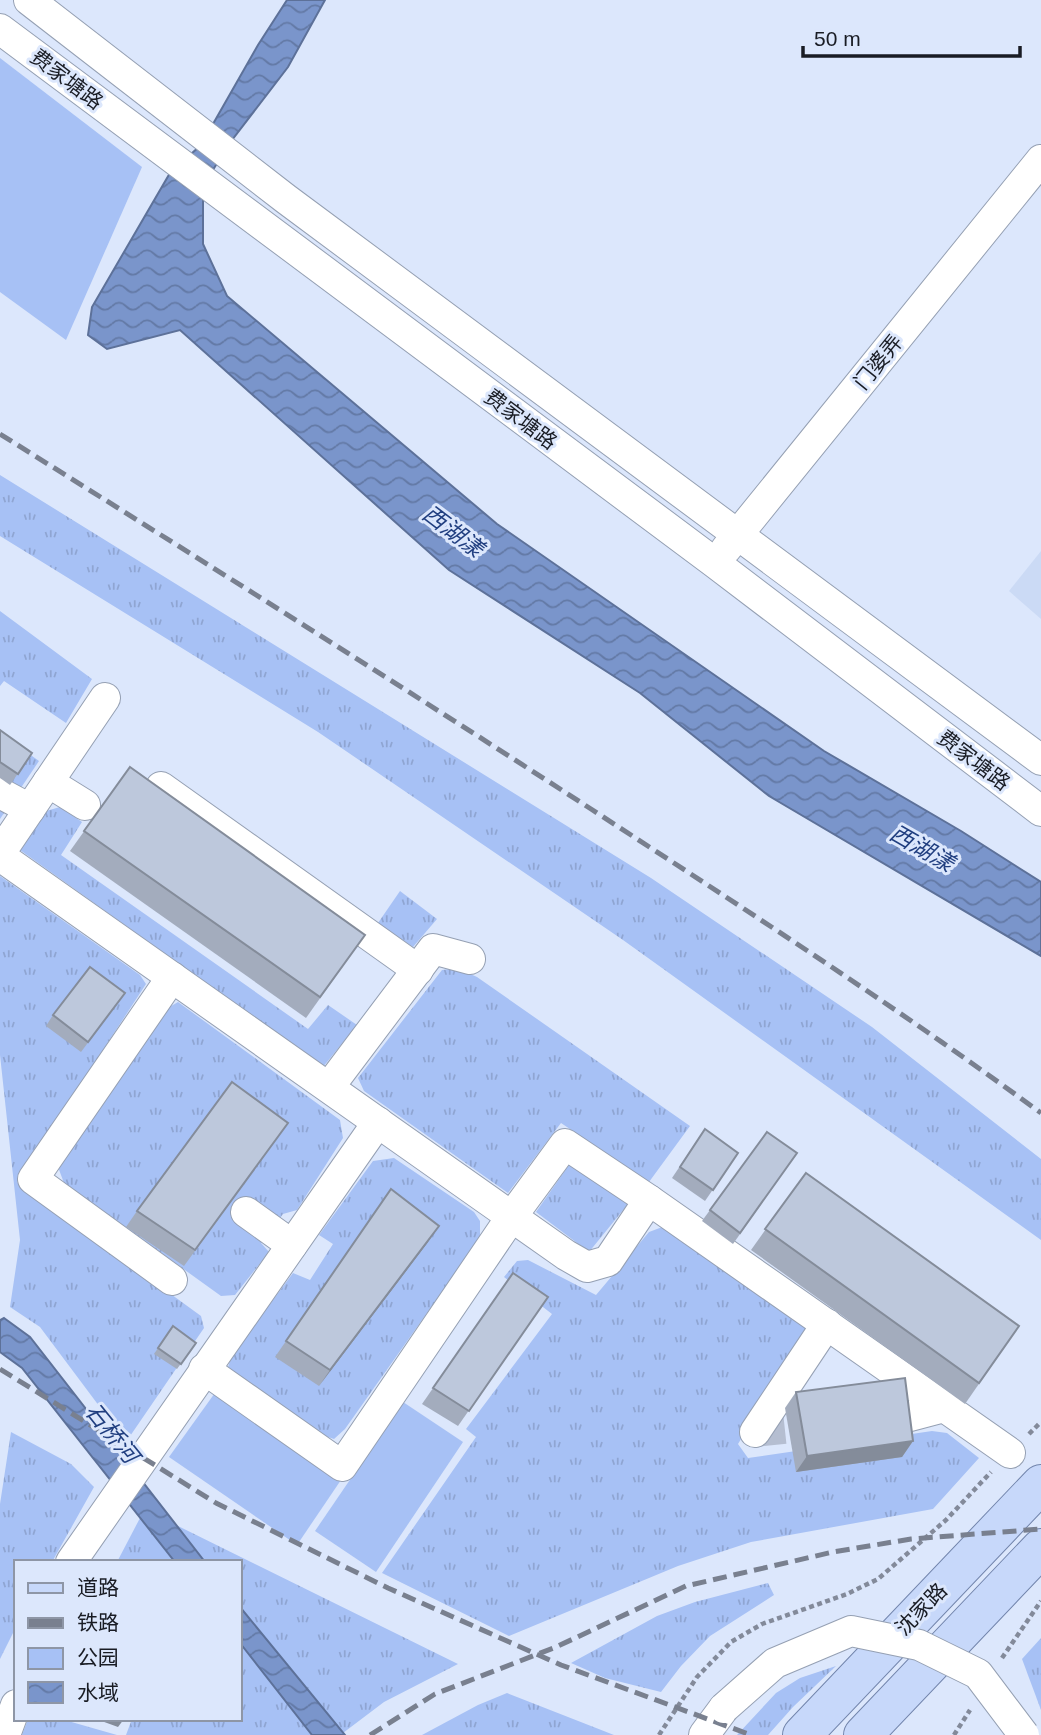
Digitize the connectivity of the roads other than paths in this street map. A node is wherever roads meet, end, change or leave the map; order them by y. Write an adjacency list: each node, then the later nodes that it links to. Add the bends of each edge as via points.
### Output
1 (29, 0): 4 (street, 费家塘路, via 286,199)
2 (0, 29): 5 (street, 费家塘路)
3 (1041, 160): 4 (street, 门婆弄)
4 (737, 535): 5 (street, 门婆弄); 7 (street, 费家塘路)
5 (715, 563): 13 (street, 费家塘路)
6 (105, 698): 8 (street)
7 (1041, 761)
8 (48, 782): 11 (street); 12 (street)
9 (161, 787): 16 (street)
10 (0, 793): 12 (street)
11 (85, 805)
12 (30, 809): 14 (street)
13 (1041, 811)
14 (0, 854): 17 (street)
15 (470, 959): 16 (street, via 433,948)
16 (418, 970): 18 (street)
17 (172, 977): 18 (street); 24 (street, via 33,1179)
18 (329, 1087): 19 (street)
19 (378, 1122): 22 (street); 23 (street)
20 (649, 1200): 22 (street, via 608,1261 587,1266); 22 (street, via 565,1144); 25 (street)
21 (246, 1212): 23 (street)
22 (512, 1216): 26 (street, via 342,1466)
23 (292, 1245): 26 (street)
24 (172, 1280)
25 (827, 1324): 27 (street); 29 (street)
26 (204, 1369): 33 (street)
27 (944, 1407): 28 (street); 30 (street)
28 (910, 1416)
29 (755, 1432)
30 (1010, 1453)
31 (1041, 1484): 37 (main road, 沈家路)
32 (1041, 1548): 38 (main road)
33 (74, 1559)
34 (14, 1711): 35 (street)
35 (5, 1735)
36 (704, 1735): 39 (street, bridge, via 724,1708 775,1663 851,1631 919,1644 978,1674)
37 (802, 1735)
38 (863, 1735)
39 (1024, 1735)

